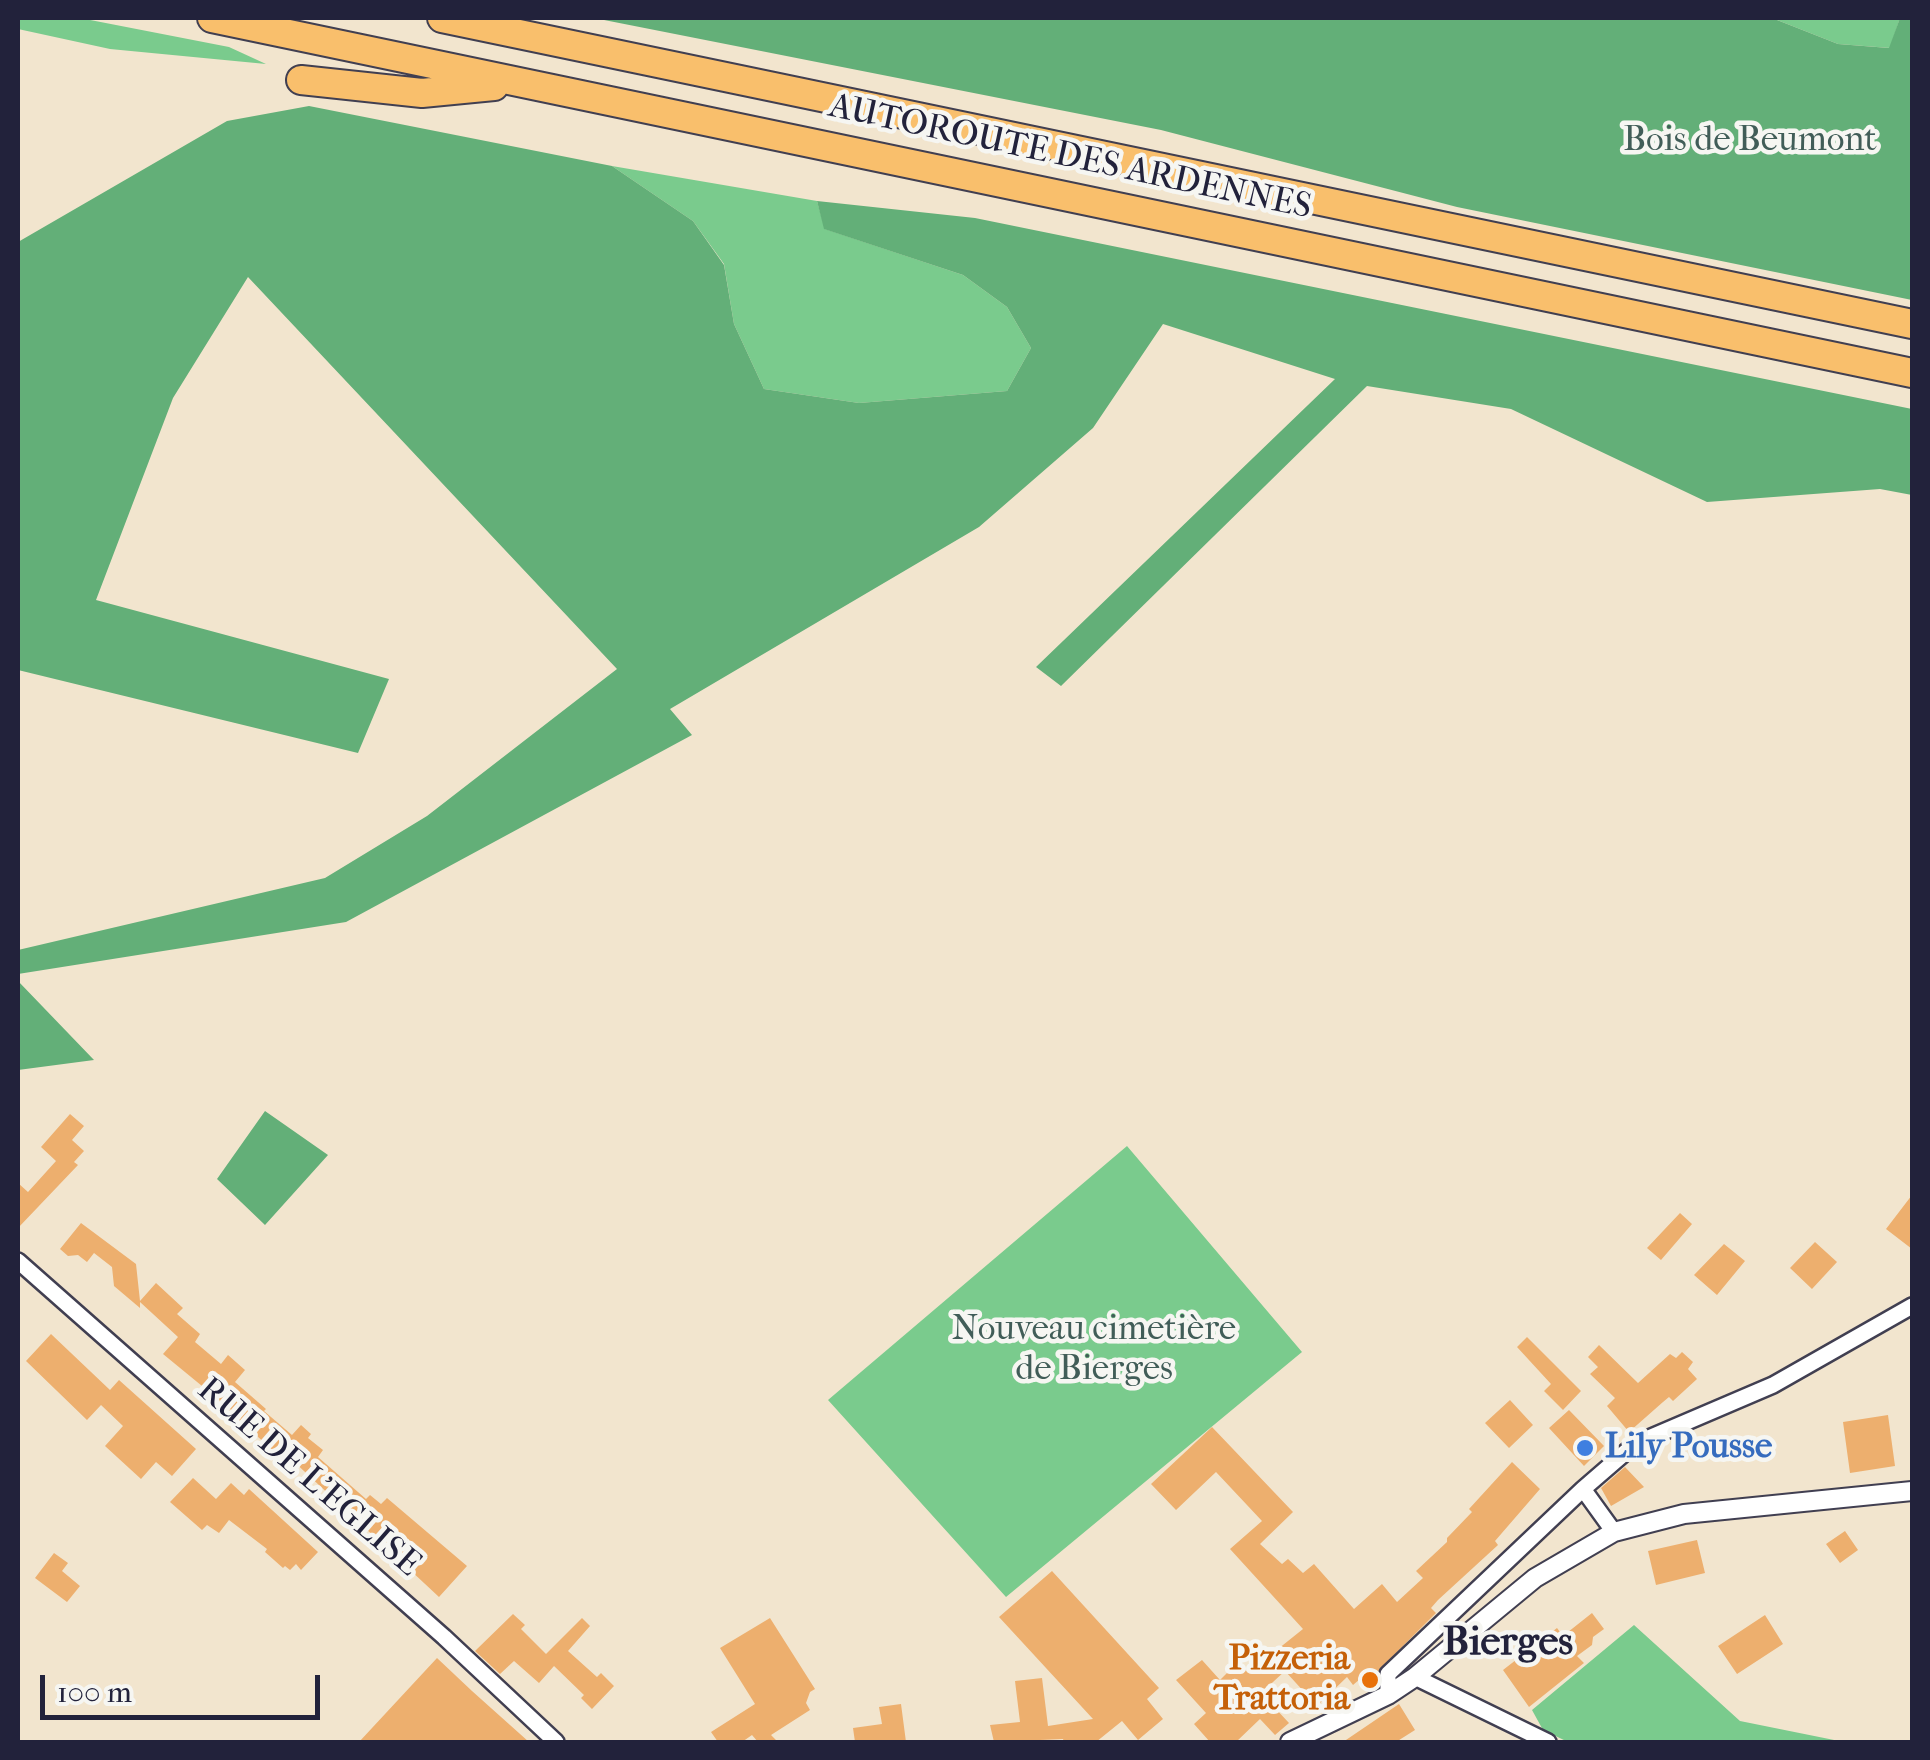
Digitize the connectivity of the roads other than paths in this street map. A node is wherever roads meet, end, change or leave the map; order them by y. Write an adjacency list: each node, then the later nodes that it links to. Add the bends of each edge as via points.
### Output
1 (212, 18): 6 (highway, AUTOROUTE DES ARDENNES)
2 (442, 18): 4 (highway, AUTOROUTE DES ARDENNES)
3 (520, 18): 4 (highway)
4 (544, 39): 7 (highway, AUTOROUTE DES ARDENNES)
5 (301, 80): 6 (highway, via 422,92)
6 (525, 84): 8 (highway, AUTOROUTE DES ARDENNES)
7 (1912, 324)
8 (1912, 373)
9 (18, 1261): 16 (street, RUE DE L'EGLISE)
10 (1912, 1306): 11 (street, via 1773,1385 1635,1444)
11 (1583, 1488): 13 (street); 15 (street, via 1388,1674)
12 (1912, 1490): 13 (street, via 1684,1514)
13 (1614, 1532): 14 (street, via 1535,1578)
14 (1415, 1677): 15 (street); 18 (street)
15 (1388, 1696): 17 (street)
16 (556, 1742)
17 (1290, 1742)
18 (1548, 1742)

